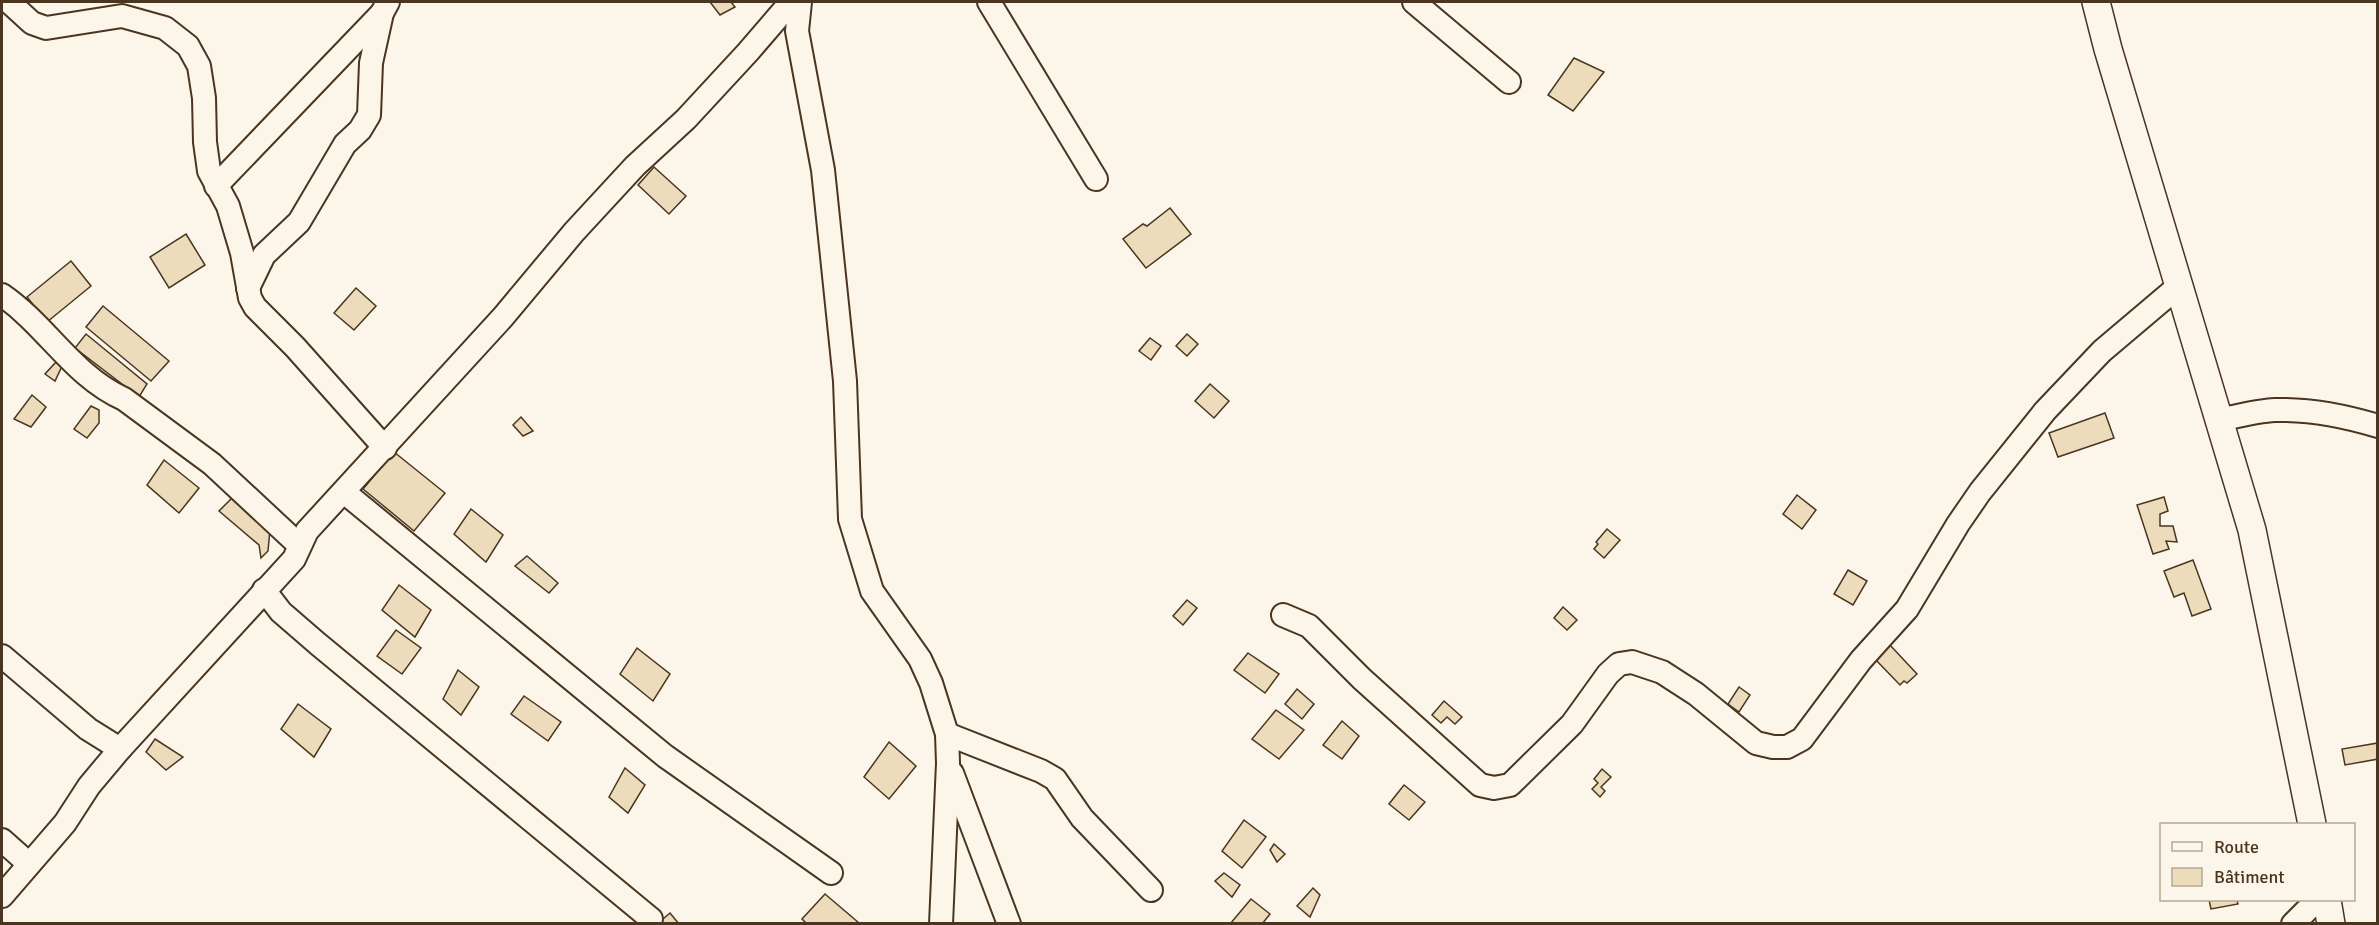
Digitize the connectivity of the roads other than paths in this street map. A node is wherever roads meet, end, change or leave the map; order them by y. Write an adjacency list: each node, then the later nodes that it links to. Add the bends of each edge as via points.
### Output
1 (9, 2): 10 (street, via 32,23 46,28 122,16 165,28 188,46 199,66 209,171)
2 (790, 2): 16 (street, via 686,119 635,166 582,224)
3 (800, 2): 22 (street, via 800,54 823,170 845,381 850,519 872,591 920,660)
4 (989, 2): 9 (street)
5 (1414, 2): 8 (street)
6 (2096, 2): 11 (main road)
7 (385, 7): 10 (street); 12 (street, via 372,63 369,115 345,144 299,222 264,255)
8 (1509, 82)
9 (1096, 179)
10 (216, 186): 12 (street, via 228,206)
11 (2180, 285): 14 (main road); 20 (street, via 2102,351 2045,411 1980,492 1907,609 1861,660 1802,739 1787,747 1755,743 1696,694 1662,672 1632,662 1619,664 1608,674 1572,724 1510,785 1480,785 1309,626)
12 (248, 288): 16 (street, via 255,307)
13 (2, 295): 18 (street, via 24,310 88,376 212,464)
14 (2219, 420): 15 (street, via 2274,410 2304,411); 25 (main road, via 2252,530)
15 (2378, 426)
16 (385, 448): 17 (street)
17 (344, 492): 18 (street); 28 (street, via 664,756)
18 (299, 545): 19 (street, via 294,559)
19 (264, 590): 23 (street); 33 (street, via 281,612 318,644)
20 (1283, 615)
21 (2, 657): 23 (street, via 88,729)
22 (947, 734): 24 (street); 29 (street, via 1055,779 1082,818)
23 (120, 749): 27 (street)
24 (948, 763): 34 (street); 35 (street)
25 (2313, 823)
26 (2, 840): 27 (street)
27 (29, 864): 30 (street)
28 (831, 873)
29 (1151, 890)
30 (2, 896)
31 (2316, 901): 36 (street)
32 (2327, 901): 37 (main road)
33 (651, 919)
34 (941, 924)
35 (1009, 924)
36 (2293, 924)
37 (2331, 924)

